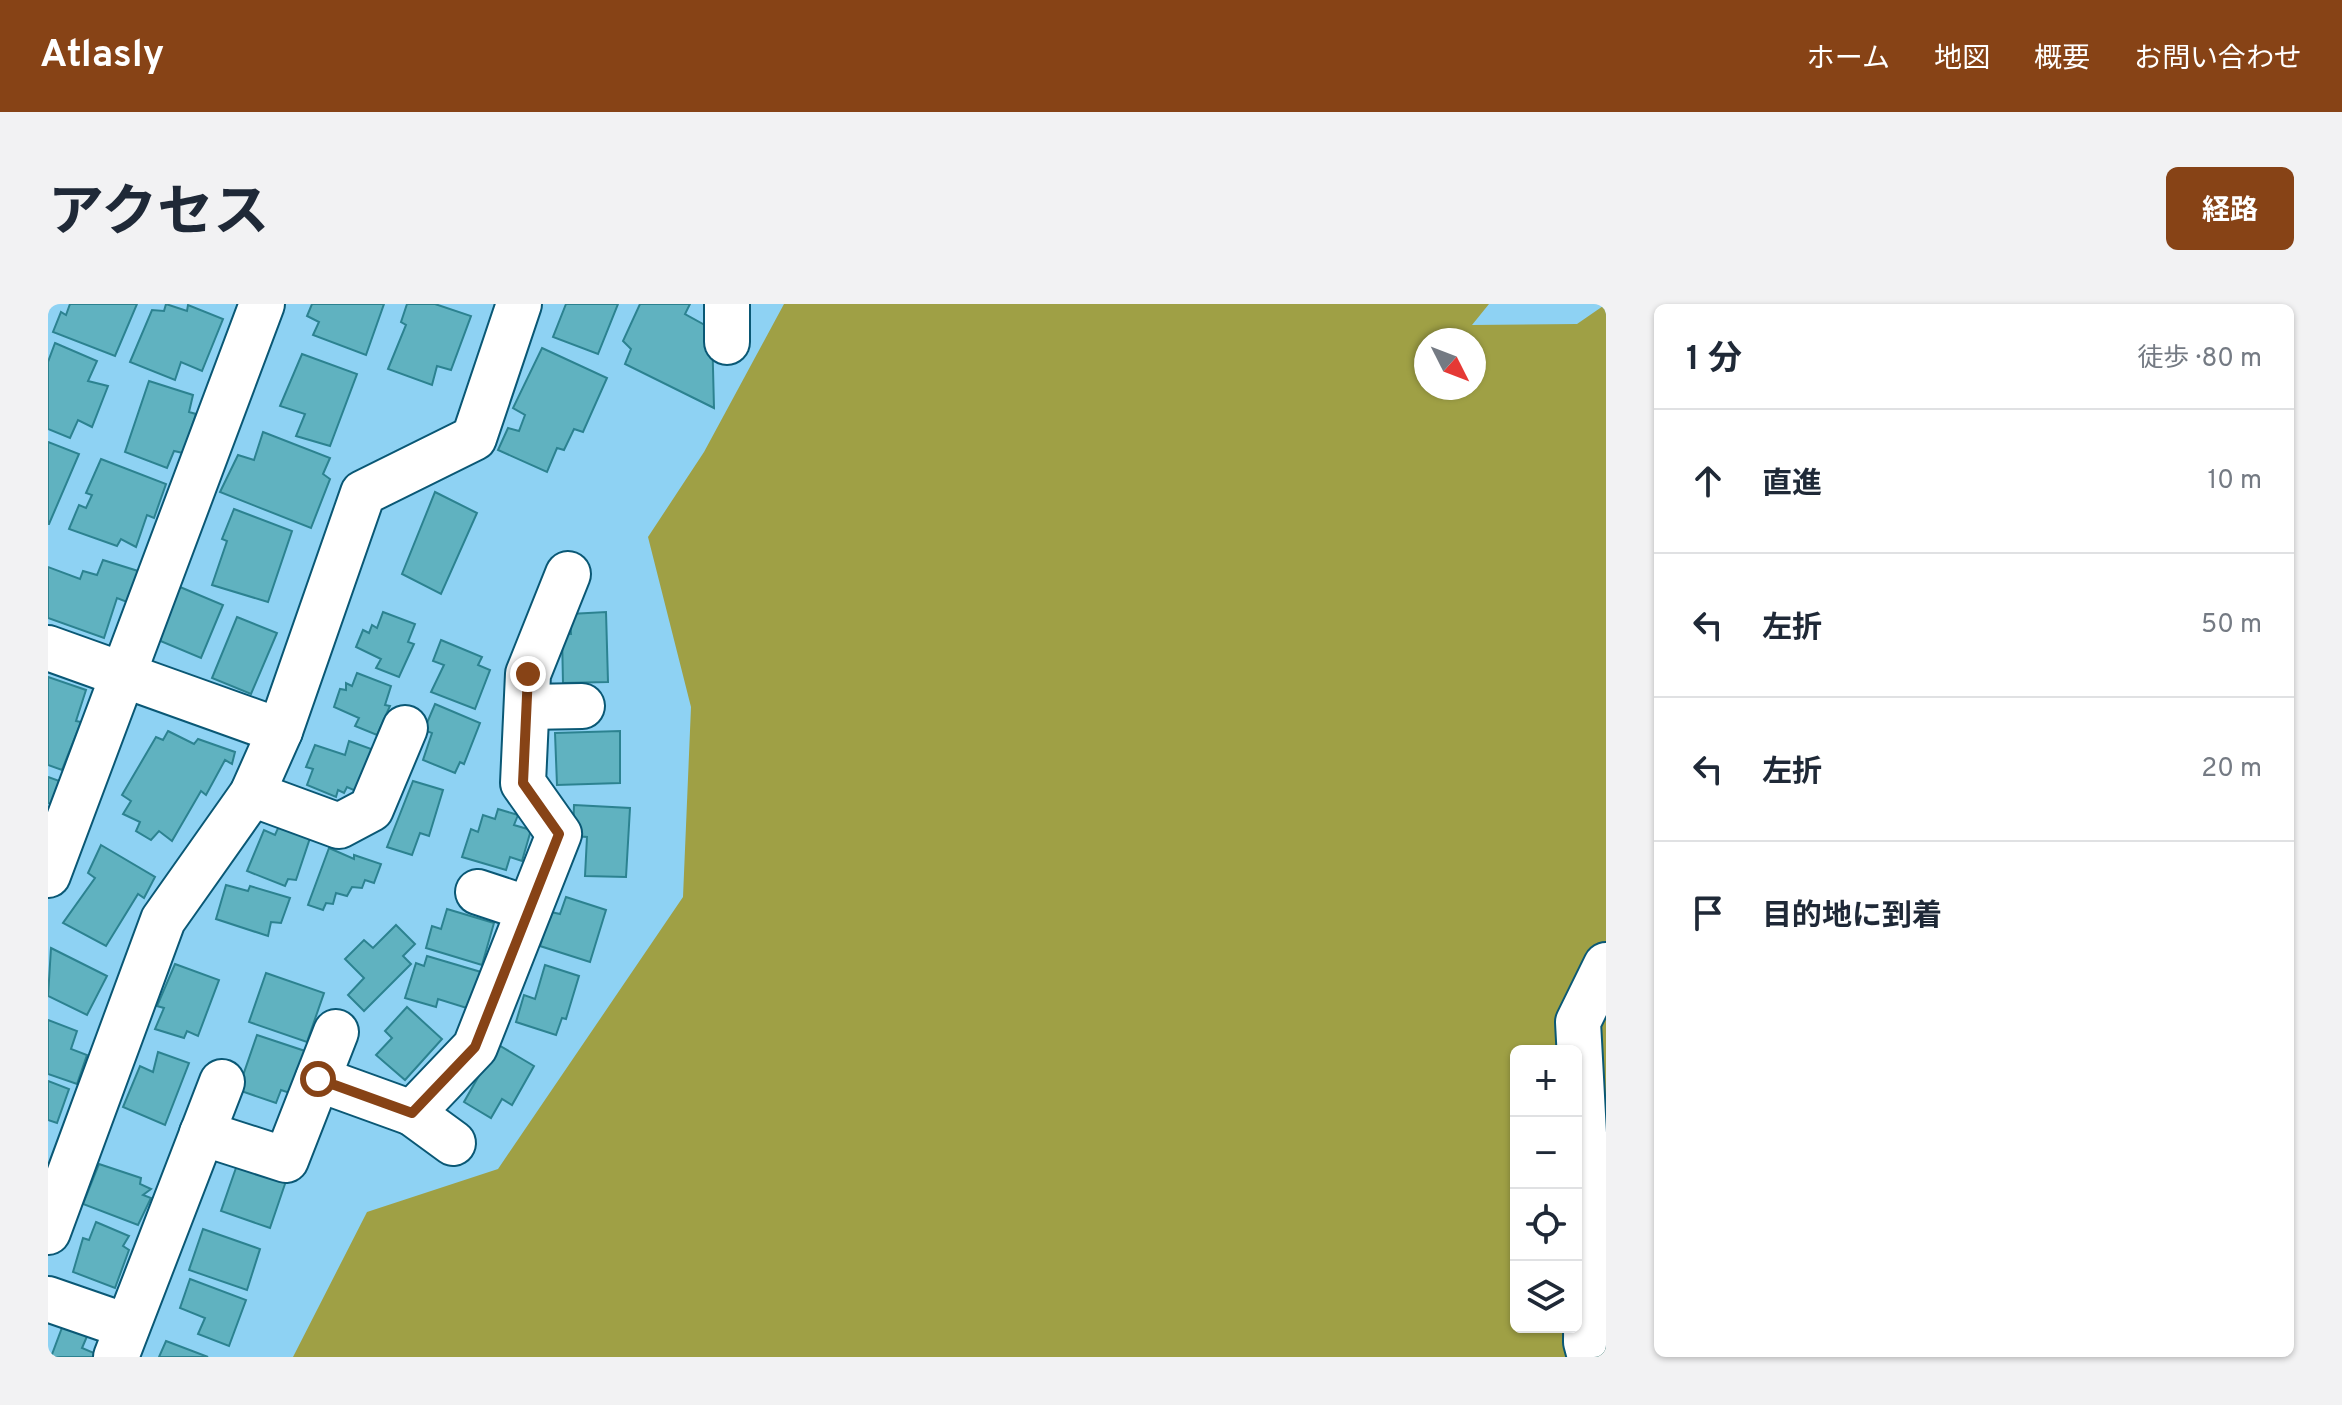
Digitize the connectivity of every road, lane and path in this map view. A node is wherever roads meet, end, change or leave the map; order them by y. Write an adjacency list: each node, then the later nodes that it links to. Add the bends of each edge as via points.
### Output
1 (262, 304): 5 (street)
2 (519, 304): 9 (street, via 474,438 363,493)
3 (568, 574): 7 (street, via 528,674)
4 (48, 648): 5 (street)
5 (122, 675): 9 (street); 11 (street)
6 (582, 706): 7 (street)
7 (527, 707): 13 (street, via 523,783 559,834)
8 (405, 728): 10 (street, via 371,809 339,826)
9 (280, 731): 10 (street)
10 (252, 794): 21 (street, via 163,920)
11 (48, 875)
12 (478, 892): 13 (street)
13 (529, 909): 18 (street, via 475,1047)
14 (1606, 965): 24 (street, via 1578,1022)
15 (336, 1032): 16 (street)
16 (318, 1079): 18 (street); 19 (street, via 286,1160)
17 (222, 1082): 19 (street)
18 (412, 1113): 20 (street)
19 (202, 1133): 23 (street)
20 (453, 1143)
21 (48, 1232)
22 (48, 1299): 23 (street)
23 (121, 1342)
24 (1590, 1357)

